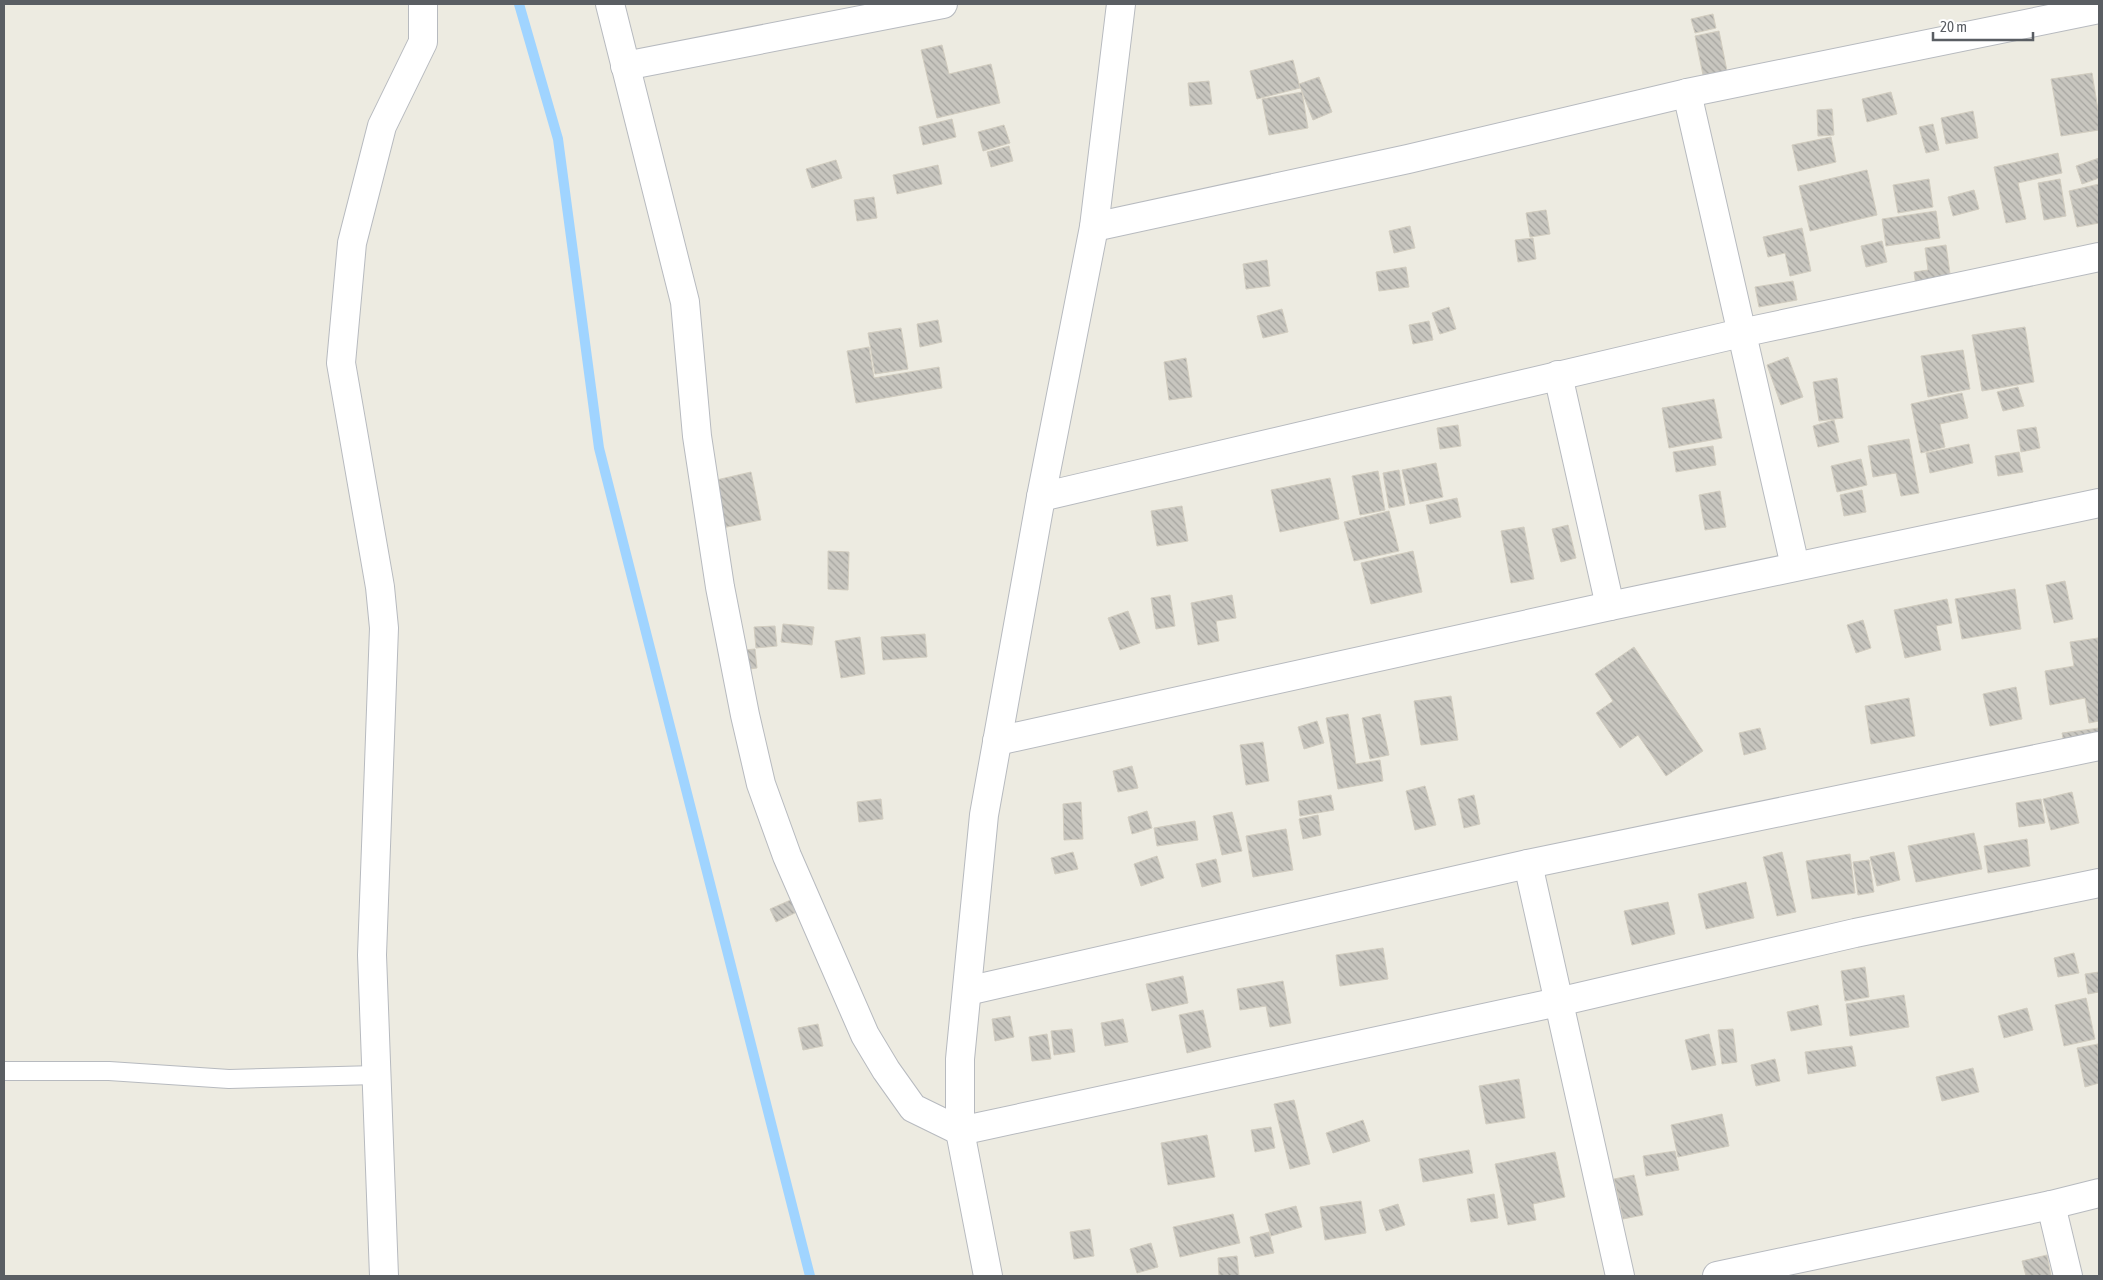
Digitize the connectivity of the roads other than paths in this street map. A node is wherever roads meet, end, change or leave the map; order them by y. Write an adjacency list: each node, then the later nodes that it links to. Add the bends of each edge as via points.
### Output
1 (423, 4): 24 (street, via 423,42 382,126 352,243 341,364 380,587 384,628 372,956)
2 (610, 4): 7 (street)
3 (943, 4): 7 (street)
4 (1121, 4): 9 (street)
5 (2099, 9): 6 (street)
6 (2064, 10): 8 (street)
7 (625, 66): 25 (street, via 684,302 697,436 720,587 761,784 787,856 865,1035 913,1108)
8 (1687, 93): 9 (street, via 1408,159); 11 (street)
9 (1094, 227): 13 (street)
10 (2099, 257): 11 (street)
11 (1741, 333): 12 (street); 15 (street)
12 (1558, 375): 13 (street); 16 (street)
13 (1040, 496): 17 (street)
14 (2099, 503): 15 (street)
15 (1795, 566): 16 (street)
16 (1610, 606): 17 (street)
17 (998, 740): 21 (street, via 984,814)
18 (2098, 750): 19 (street)
19 (1528, 864): 21 (street); 22 (street)
20 (2099, 883): 22 (street, via 1855,934)
21 (967, 991): 25 (street, via 960,1059)
22 (1558, 1002): 25 (street); 30 (street)
23 (4, 1071): 24 (lane, via 109,1071 229,1078)
24 (376, 1075): 28 (street)
25 (960, 1131): 29 (street)
26 (2099, 1193): 27 (street)
27 (2051, 1205): 31 (street); 32 (street)
28 (384, 1276)
29 (988, 1276)
30 (1620, 1276)
31 (1717, 1276)
32 (2068, 1276)

